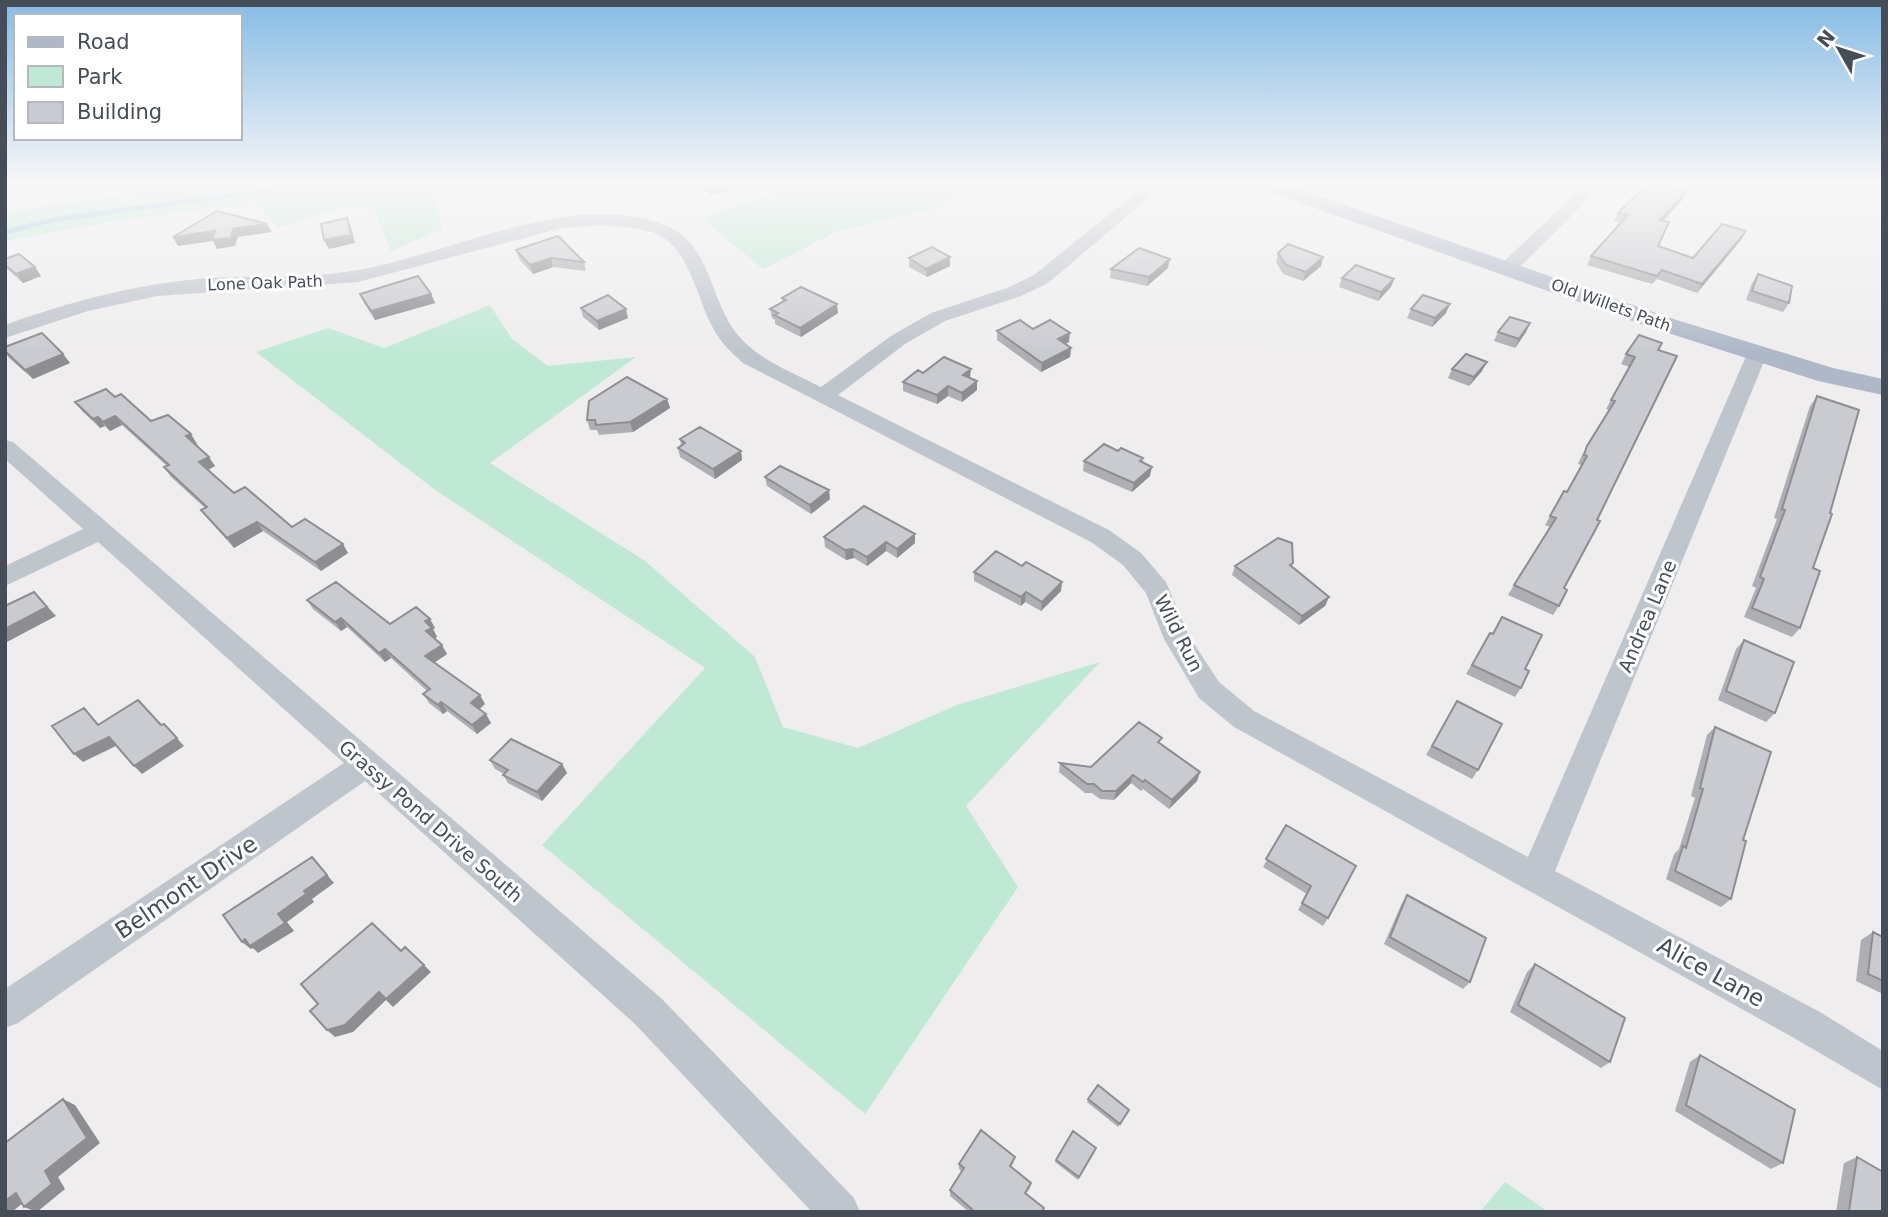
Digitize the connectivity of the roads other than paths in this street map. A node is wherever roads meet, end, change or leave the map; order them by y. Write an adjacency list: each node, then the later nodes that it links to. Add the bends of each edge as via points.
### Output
1 (494, 240): 8 (street, Lone Oak Path, via 373,274 330,281 213,284 136,292)
2 (675, 240): 7 (street, Lone Oak Path, via 687,249)
3 (1088, 240): 11 (street, via 1041,279 938,317 898,340)
4 (1427, 240): 6 (main road, Old Willets Path)
5 (1537, 240): 6 (street)
6 (1508, 268): 9 (main road, Old Willets Path)
7 (720, 323): 11 (street, Wild Run, via 750,359)
8 (5, 332)
9 (1757, 354): 10 (main road, Old Willets Path); 16 (street, Andrea Lane)
10 (1883, 387)
11 (822, 396): 16 (street, Wild Run, via 1100,536 1132,559 1157,589 1177,639 1209,690 1244,719)
12 (5, 447): 13 (street, Grassy Pond Drive South)
13 (102, 530): 14 (street); 15 (street, Grassy Pond Drive South)
14 (5, 577)
15 (366, 764): 17 (street, Belmont Drive); 19 (street, Grassy Pond Drive South, via 648,1011)
16 (1536, 877): 18 (street, Alice Lane, via 1807,1025)
17 (5, 1010)
18 (1883, 1072)
19 (840, 1212)

